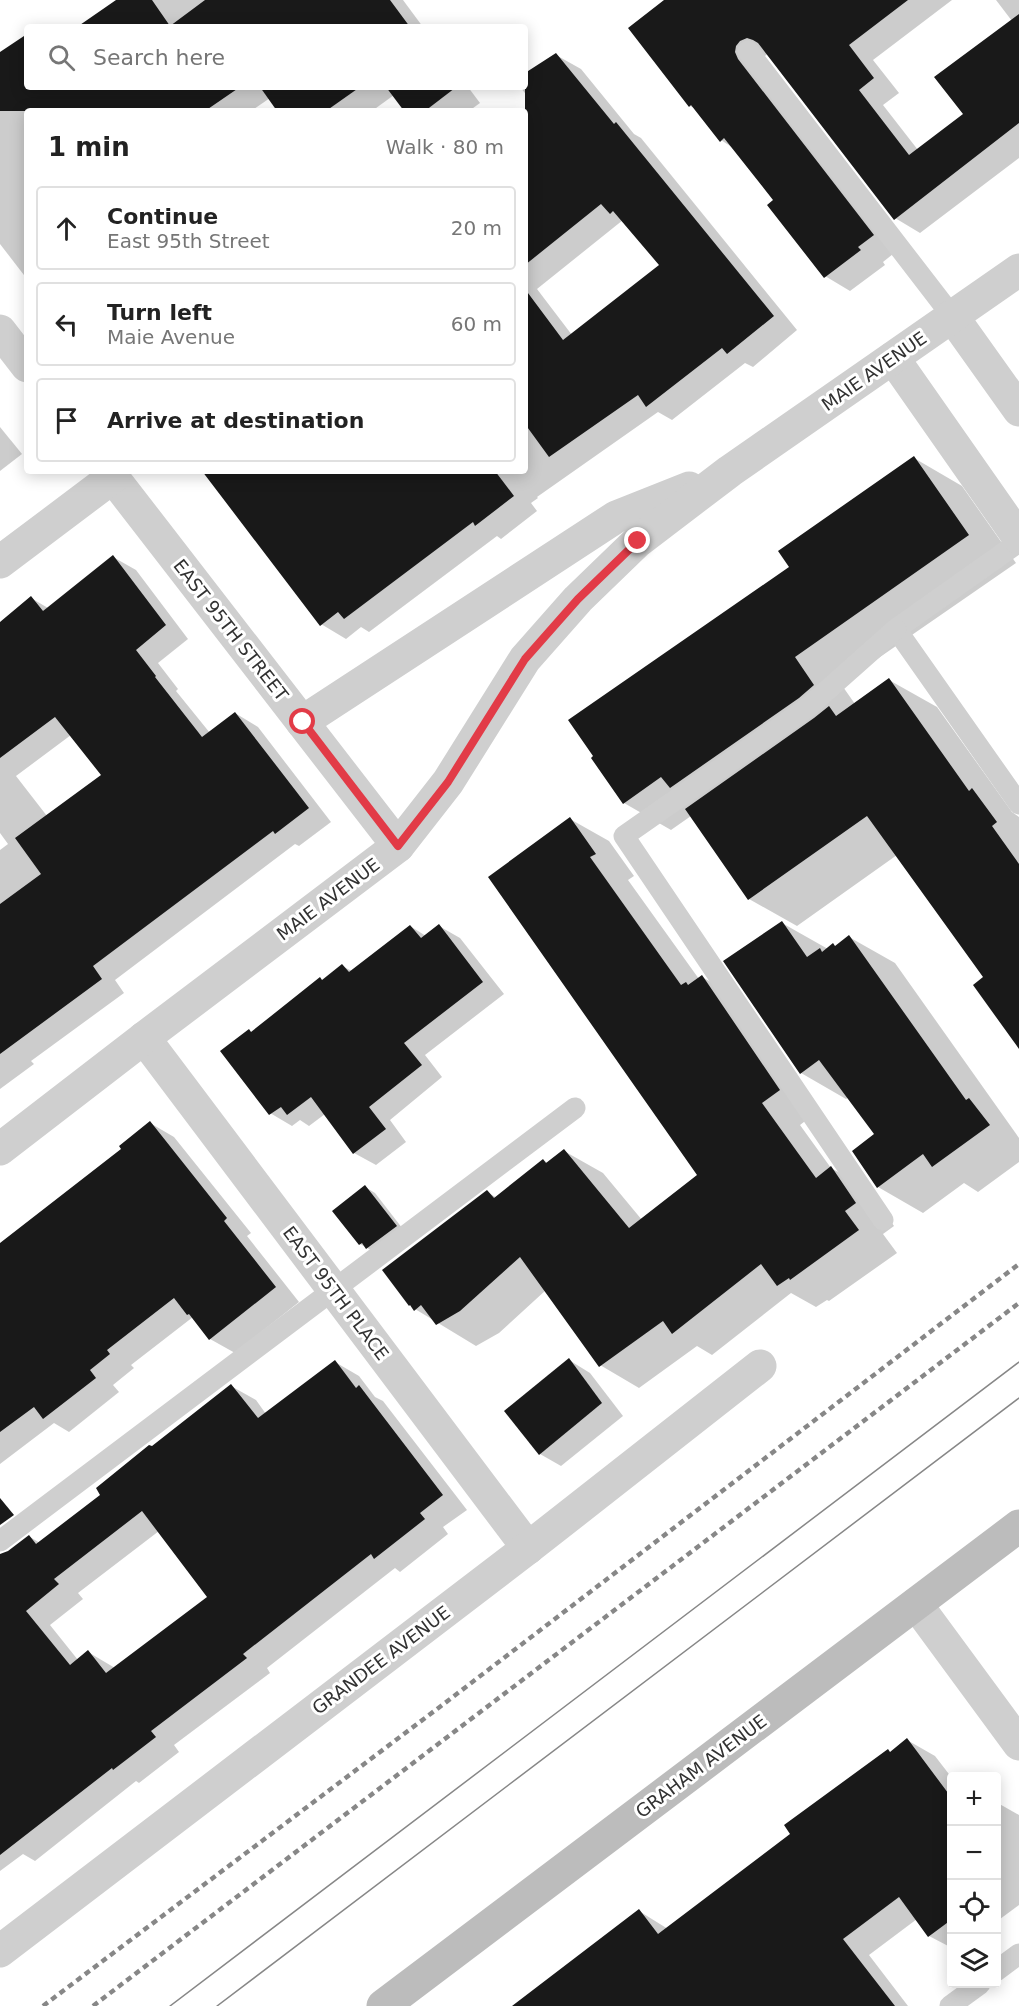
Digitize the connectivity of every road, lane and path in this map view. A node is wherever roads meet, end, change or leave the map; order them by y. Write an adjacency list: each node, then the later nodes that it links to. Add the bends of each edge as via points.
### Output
1 (748, 51): 3 (lane)
2 (1019, 270): 3 (street, MAIE AVENUE)
3 (952, 316): 5 (street, MAIE AVENUE); 7 (street)
4 (0, 331): 6 (street)
5 (892, 358): 8 (street, MAIE AVENUE); 10 (street)
6 (24, 362)
7 (1019, 410)
8 (730, 471): 13 (street, MAIE AVENUE, via 616,517); 15 (street, MAIE AVENUE, via 638,541 578,599 525,659 448,782)
9 (111, 474): 11 (street); 13 (street, EAST 95TH STREET)
10 (1019, 540): 12 (lane)
11 (0, 562)
12 (896, 629): 14 (lane); 19 (lane, via 807,708 624,836)
13 (303, 722): 15 (street, EAST 95TH STREET)
14 (1019, 804)
15 (398, 846): 16 (street, MAIE AVENUE)
16 (144, 1038): 18 (street, MAIE AVENUE); 20 (street, EAST 95TH PLACE)
17 (575, 1108): 20 (lane)
18 (0, 1149)
19 (883, 1220)
20 (333, 1289): 23 (lane); 24 (street, EAST 95TH PLACE)
21 (760, 1366): 24 (street, GRANDEE AVENUE)
22 (1019, 1526): 25 (street, GRAHAM AVENUE)
23 (0, 1541)
24 (528, 1548): 27 (street, GRANDEE AVENUE)
25 (916, 1604): 26 (street); 31 (street, GRAHAM AVENUE)
26 (1019, 1744)
27 (0, 1951)
28 (1019, 1954): 29 (lane)
29 (1001, 1967)
30 (973, 1988): 32 (lane)
31 (383, 2006)
32 (950, 2006)

